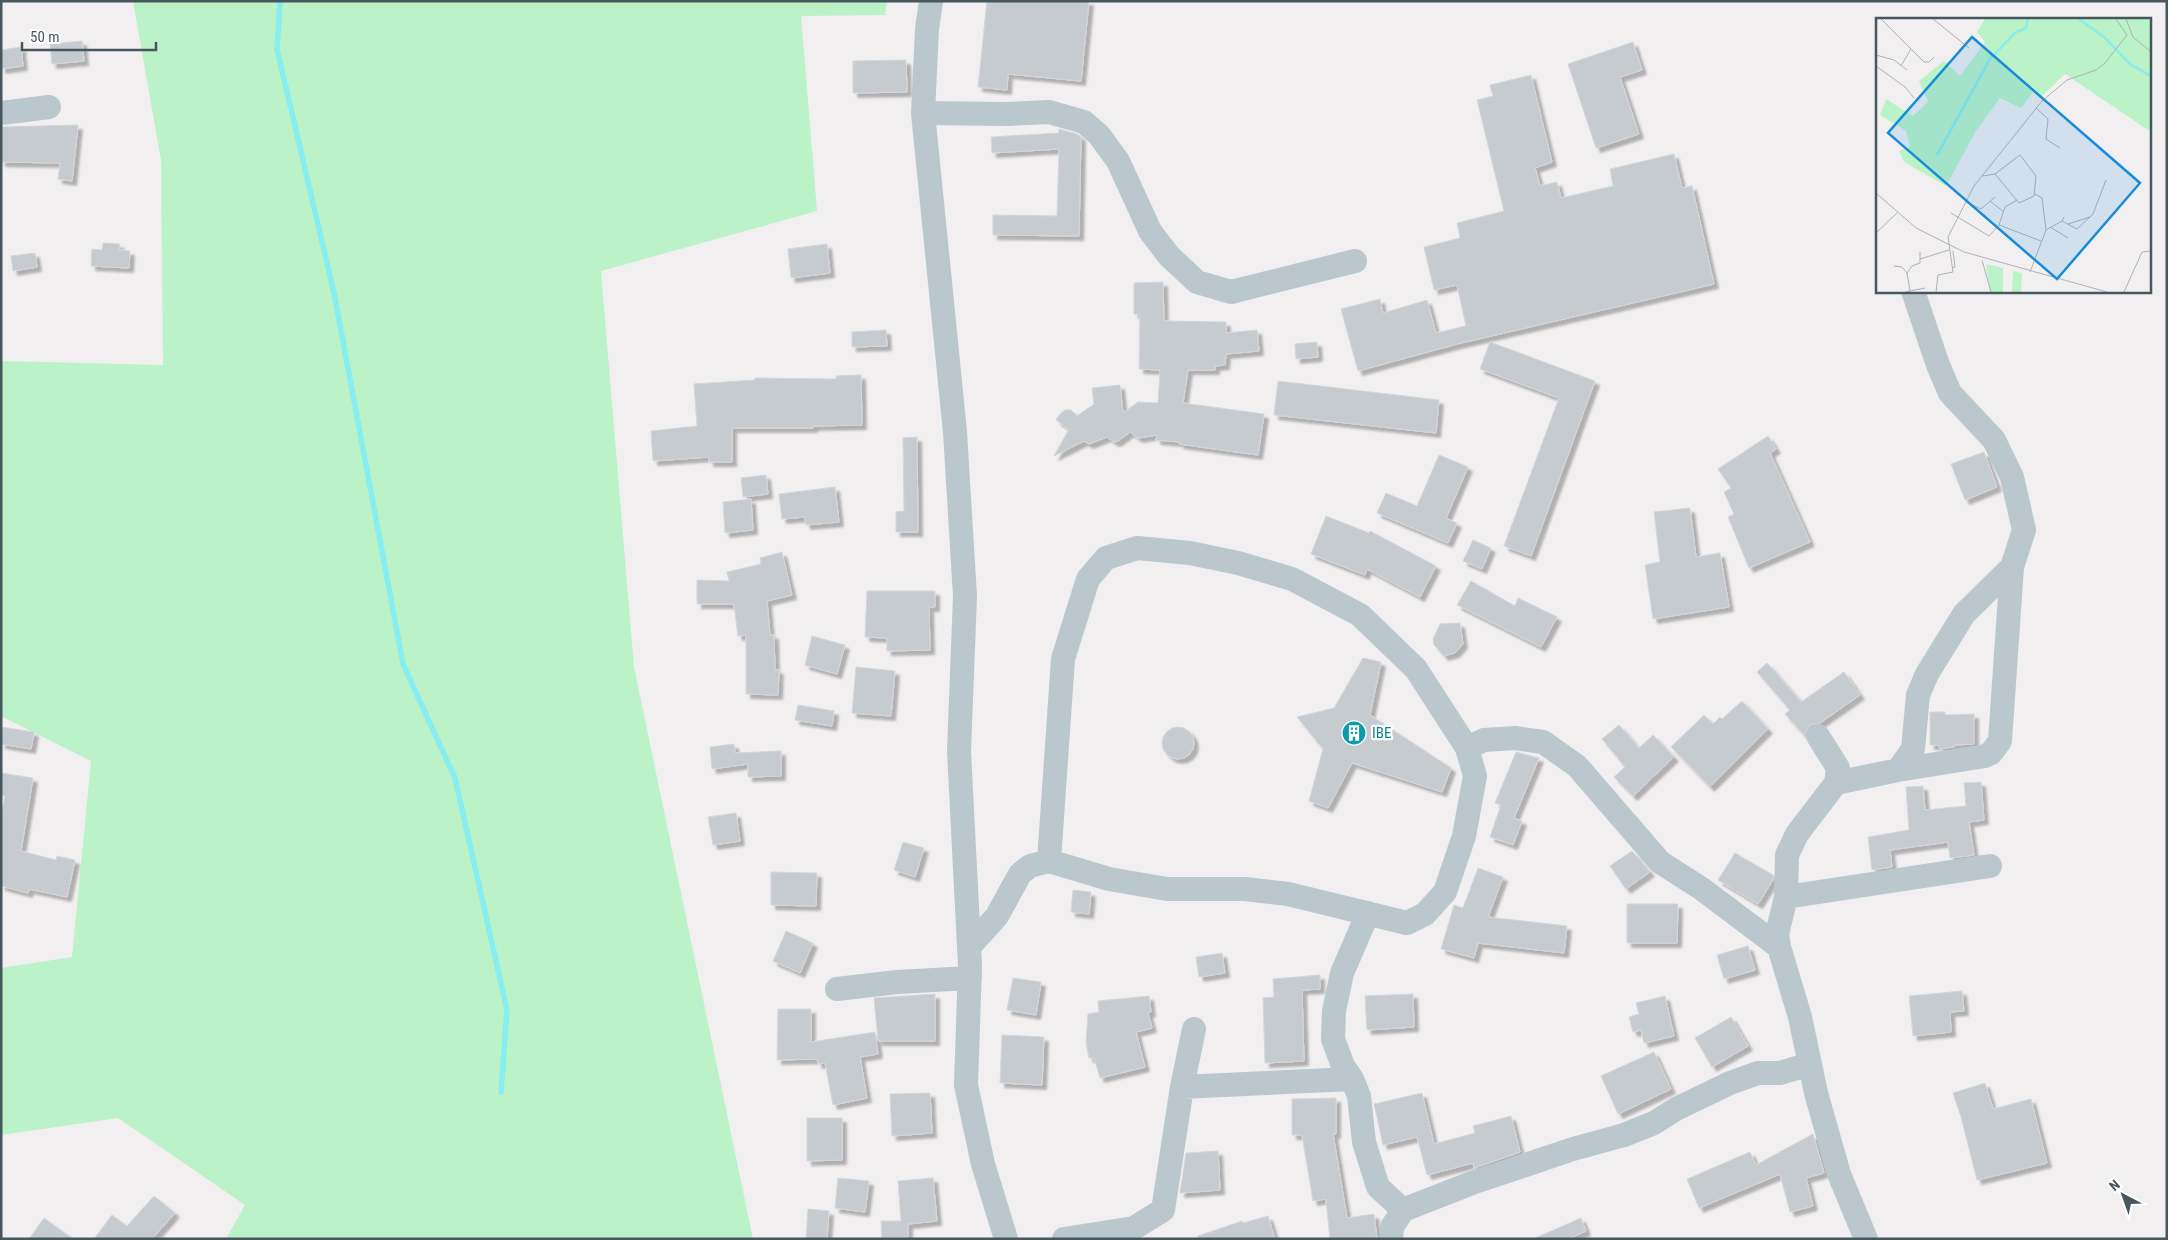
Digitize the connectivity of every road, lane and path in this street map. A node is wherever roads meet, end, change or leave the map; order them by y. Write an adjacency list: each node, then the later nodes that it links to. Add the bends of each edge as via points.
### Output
1 (931, 1): 3 (street)
2 (49, 108): 4 (street)
3 (923, 112): 5 (street, via 1049,112 1084,122 1099,135 1118,161 1150,231 1169,256 1197,282 1231,292); 16 (street, via 955,432 964,586 959,751)
4 (1, 113)
5 (1355, 261)
6 (1913, 292): 7 (street, via 1950,393 1994,440 2012,477 2024,530)
7 (2012, 567): 10 (street, via 1964,614 1927,674 1918,695 1913,749); 10 (street, via 2000,741 1985,756)
8 (1818, 736): 11 (street, via 1838,768)
9 (1467, 748): 12 (street, via 1416,669 1360,616 1292,578 1190,553 1137,548 1106,558 1088,579 1063,659); 15 (street, via 1475,776 1464,836 1444,892 1425,914 1407,923); 17 (street, via 1492,739 1543,742 1577,766 1660,862 1702,889)
10 (1898, 770): 11 (street)
11 (1836, 783): 14 (street, via 1797,834 1787,855)
12 (1049, 861): 15 (street, via 1109,879 1167,889 1245,889 1288,894); 16 (street, via 1030,866 1020,874 997,916)
13 (1990, 866): 14 (street)
14 (1786, 897): 17 (street, via 1777,934)
15 (1368, 913): 22 (street, via 1342,973 1334,1011 1333,1039 1343,1066)
16 (969, 947): 18 (street)
17 (1778, 947): 21 (street, via 1800,1017)
18 (970, 978): 19 (street); 25 (street, via 966,1084 983,1164)
19 (837, 989)
20 (1194, 1029): 23 (street)
21 (1810, 1064): 24 (street, via 1780,1072 1758,1073 1730,1083 1624,1135 1481,1180); 28 (street, via 1838,1174)
22 (1352, 1079): 23 (street); 24 (street, via 1359,1096 1364,1142 1378,1187)
23 (1182, 1087): 26 (street, via 1163,1210 1134,1228)
24 (1403, 1210): 27 (street, via 1392,1227)
25 (1006, 1239)
26 (1064, 1239)
27 (1391, 1239)
28 (1866, 1239)

